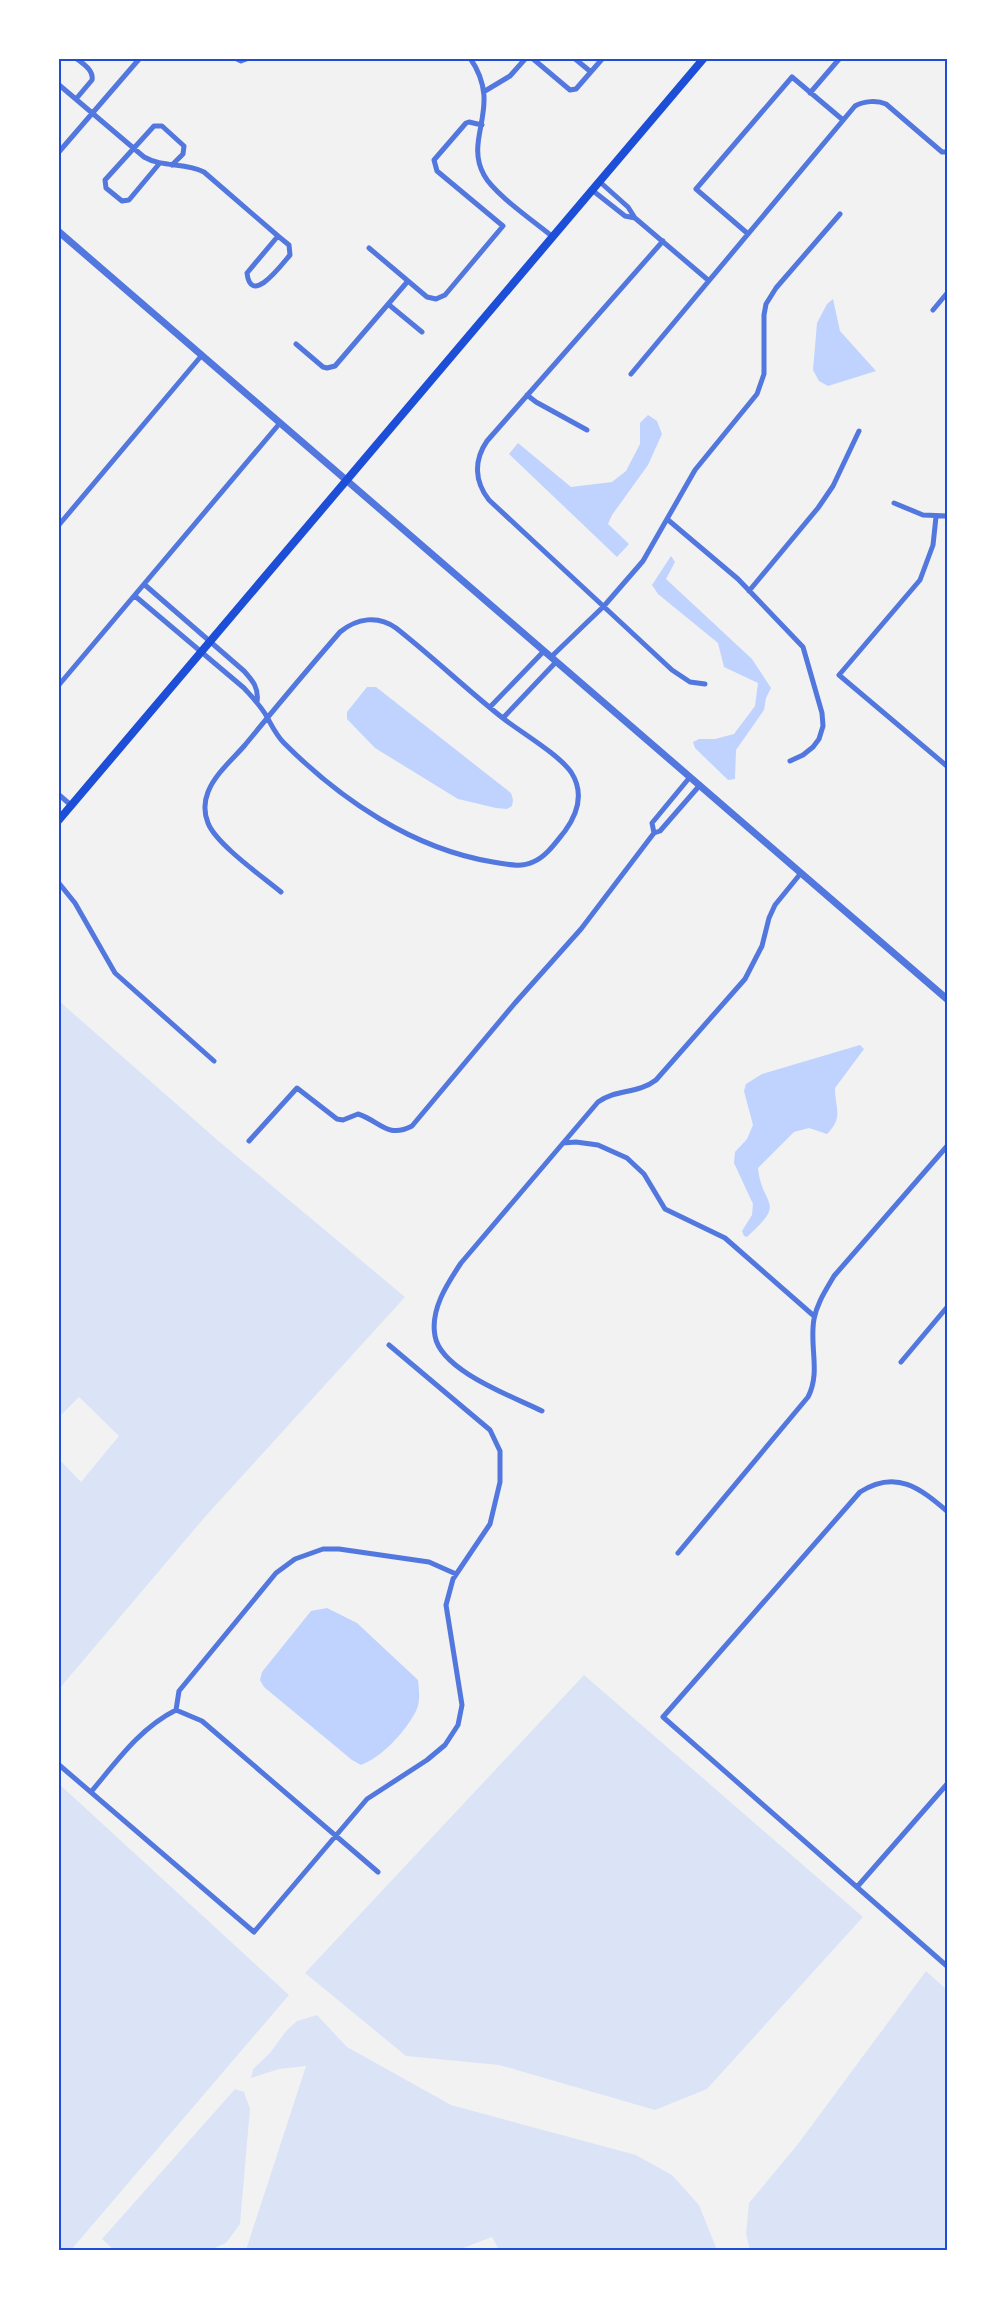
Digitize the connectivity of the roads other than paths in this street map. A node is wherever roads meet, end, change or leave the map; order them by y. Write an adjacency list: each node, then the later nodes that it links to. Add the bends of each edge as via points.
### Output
1 (76, 58): 16 (street, via 93,76)
2 (140, 58): 17 (street)
3 (235, 58): 4 (street)
4 (249, 58)
5 (470, 58): 14 (street)
6 (526, 58): 14 (street, via 510,76)
7 (532, 58): 12 (street, via 570,90 576,89)
8 (574, 58): 12 (street)
9 (603, 58): 12 (street)
10 (704, 58): 25 (main road)
11 (840, 58): 15 (street)
12 (591, 72)
13 (58, 84): 16 (street)
14 (484, 91): 19 (street)
15 (810, 93): 18 (street); 30 (street, via 792,77 696,189)
16 (76, 99): 17 (street)
17 (92, 114): 20 (street); 22 (street)
18 (843, 120): 21 (street, via 861,103 883,102 942,152); 30 (street)
19 (482, 124): 32 (street, via 477,150 485,176); 36 (street, via 466,123 434,160 434,166 503,226 441,298 427,297)
20 (132, 148): 23 (street); 23 (street, via 105,183 120,200 129,200); 24 (street, via 152,127 161,125 184,147 183,154)
21 (948, 152)
22 (58, 153)
23 (159, 164): 24 (street)
24 (172, 165): 31 (street, via 204,172)
25 (600, 182): 26 (main road); 28 (street)
26 (592, 190): 28 (street, via 625,216); 32 (main road)
27 (840, 214): 52 (street, via 771,295 764,315 764,374 760,388 695,470)
28 (635, 218): 33 (street)
29 (58, 231): 42 (street)
30 (747, 233): 35 (street)
31 (278, 236): 31 (street, via 247,273 254,285 265,283 290,255 289,245)
32 (553, 237): 48 (main road)
33 (663, 241): 35 (street); 44 (street)
34 (369, 248): 36 (street)
35 (708, 280): 43 (street)
36 (408, 281): 38 (street)
37 (948, 292): 39 (street)
38 (388, 304): 40 (street); 41 (street, via 332,367 322,366)
39 (933, 310)
40 (422, 332)
41 (296, 344)
42 (202, 355): 45 (street); 53 (street)
43 (631, 374)
44 (527, 395): 46 (street); 57 (street, via 480,452 480,487 489,500)
45 (280, 423): 48 (street); 54 (street)
46 (587, 430)
47 (860, 430): 55 (street, via 818,508)
48 (346, 480): 58 (main road); 59 (street)
49 (894, 503): 51 (street, via 914,513)
50 (948, 516): 51 (street)
51 (936, 517): 69 (street, via 933,545 920,580 839,675)
52 (667, 519): 55 (street); 57 (street, via 643,561)
53 (60, 523)
54 (145, 585): 56 (street); 58 (street)
55 (749, 591): 68 (street, via 803,647 822,713 819,740)
56 (135, 596): 60 (street); 63 (street)
57 (603, 606): 61 (street); 62 (street, via 676,673 690,682)
58 (211, 641): 60 (main road); 64 (street, via 253,680 258,691)
59 (544, 651): 61 (street); 65 (street)
60 (201, 652): 64 (street); 73 (main road)
61 (554, 659): 67 (street); 70 (street)
62 (705, 684)
63 (58, 686)
64 (256, 702): 66 (street)
65 (490, 708): 66 (street, via 396,628 384,621 367,620 340,632); 67 (street)
66 (267, 717): 67 (street, via 284,743 348,798 414,838 474,859 525,865 546,854 570,825 579,799 577,785 562,763); 78 (street, via 213,782 205,806 215,835)
67 (503, 718)
68 (790, 761)
69 (948, 768)
70 (690, 777): 71 (street); 75 (street, via 652,824)
71 (700, 785): 75 (street); 76 (street)
72 (58, 794): 73 (street)
73 (72, 806): 74 (main road)
74 (58, 821)
75 (654, 833): 81 (street, via 581,929 412,1126 393,1131 358,1114 337,1119 297,1088)
76 (801, 873): 79 (street); 82 (street, via 775,905 758,955 739,988 656,1080 642,1089 601,1099)
77 (58, 882): 80 (street, via 75,903 115,973)
78 (281, 892)
79 (948, 1000)
80 (214, 1061)
81 (249, 1141)
82 (562, 1143): 85 (street, via 598,1145 623,1156 644,1174 665,1209 725,1238); 88 (street, via 455,1270 437,1311 435,1339 444,1354 475,1379)
83 (948, 1145): 85 (street, via 834,1276)
84 (948, 1306): 87 (street)
85 (814, 1316): 90 (street, via 816,1377 808,1398)
86 (389, 1346): 91 (street, via 490,1430 500,1451 500,1482 490,1524)
87 (901, 1362)
88 (542, 1411)
89 (948, 1512): 98 (street, via 923,1492 896,1482 885,1481 860,1492 663,1717)
90 (678, 1553)
91 (456, 1574): 92 (street, via 429,1562 339,1549 322,1549 295,1559 276,1573 179,1691); 96 (street, via 446,1605 462,1705 458,1725 445,1745 427,1760 367,1799)
92 (177, 1710): 95 (street, via 138,1736); 96 (street, via 202,1721)
93 (58, 1764): 95 (street)
94 (948, 1783): 98 (street)
95 (91, 1792): 96 (street, via 254,1932)
96 (336, 1836): 97 (street)
97 (378, 1872)
98 (857, 1887): 99 (street)
99 (948, 1967)

